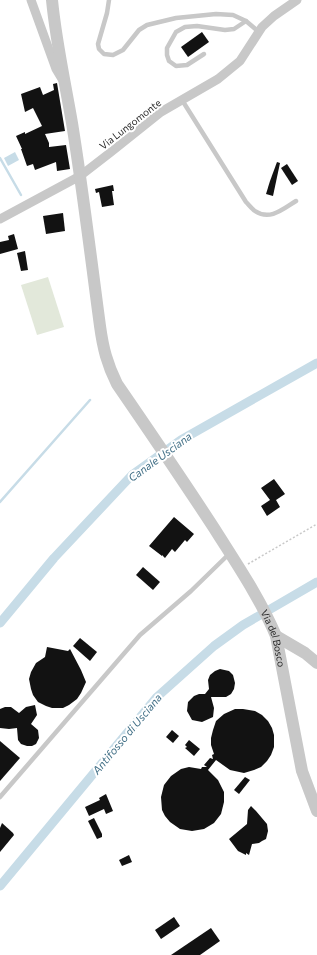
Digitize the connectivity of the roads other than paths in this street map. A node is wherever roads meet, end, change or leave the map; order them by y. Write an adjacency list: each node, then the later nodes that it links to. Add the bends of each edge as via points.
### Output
1 (31, 0): 8 (street, via 56,69)
2 (52, 0): 8 (street, Via del Bosco)
3 (109, 0): 5 (lane, via 98,44 99,50 104,54 113,55 123,50 147,24 216,14 233,15)
4 (296, 0): 6 (street, Via Lungomonte, via 274,16)
5 (246, 21): 6 (lane); 7 (lane, via 234,29 225,30 185,27 176,32 167,48 169,61 176,66 187,65)
6 (259, 32): 9 (street, Via Lungomonte, via 240,61 218,80)
7 (204, 54)
8 (64, 81): 10 (street, Via del Bosco)
9 (182, 100): 10 (street, Via Lungomonte, via 161,112); 11 (lane, via 254,211 263,215 274,214)
10 (80, 176): 12 (street, Via Lungomonte); 13 (street, Via del Bosco, via 103,349 110,370)
11 (296, 201)
12 (0, 220)
13 (230, 553): 14 (street, Via del Bosco, via 269,619); 16 (lane, via 140,635)
14 (276, 636): 15 (street); 17 (street, Via del Bosco, via 302,771)
15 (317, 664)
16 (0, 797)
17 (317, 811)

